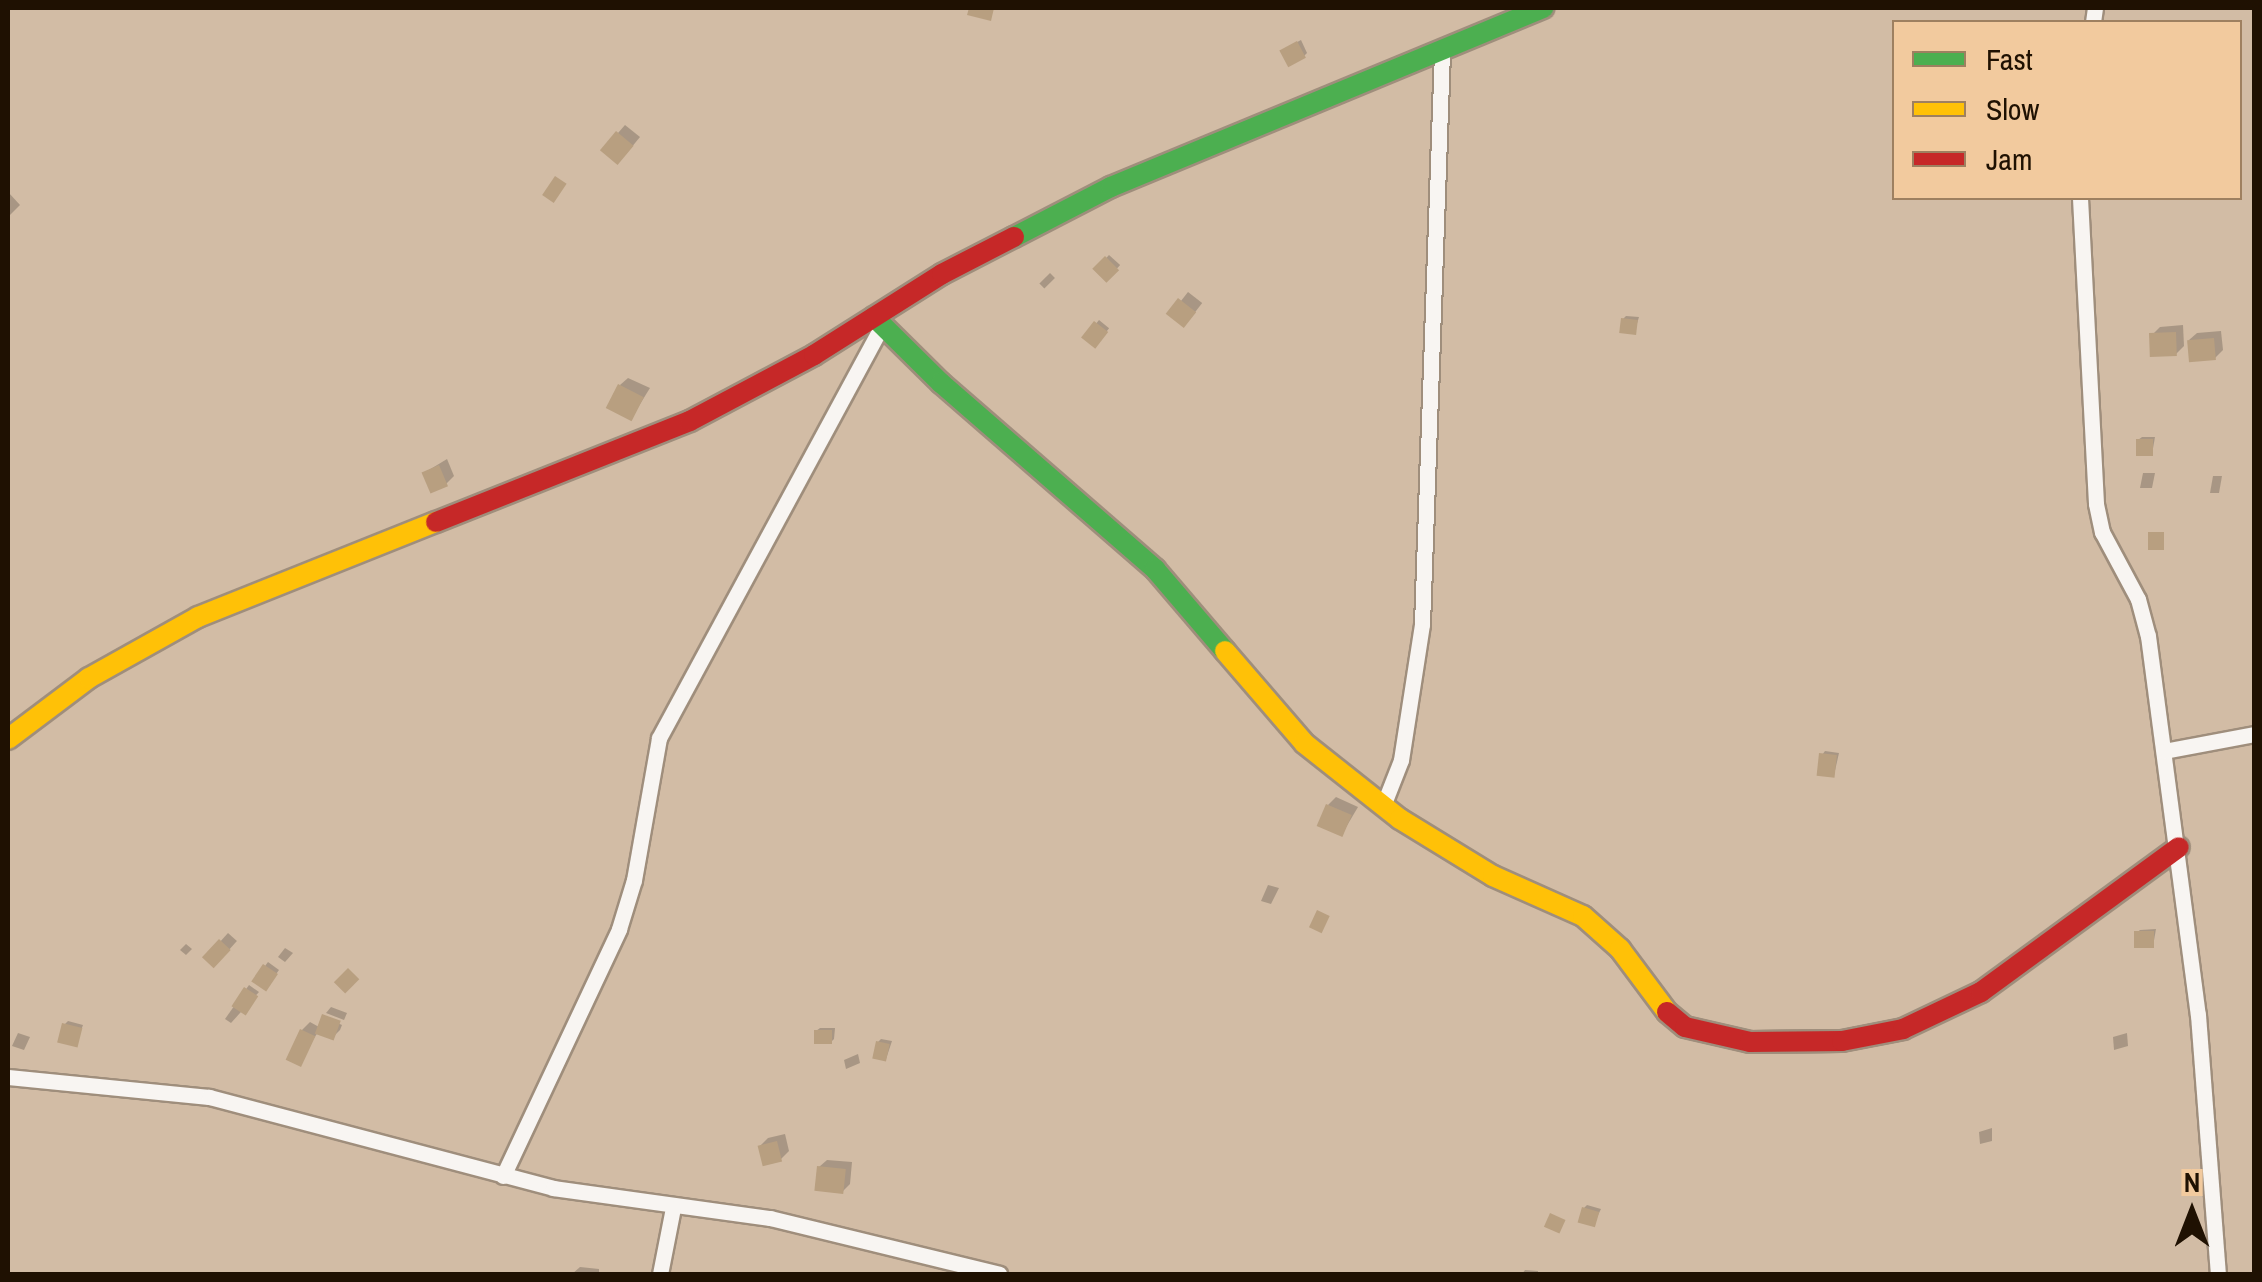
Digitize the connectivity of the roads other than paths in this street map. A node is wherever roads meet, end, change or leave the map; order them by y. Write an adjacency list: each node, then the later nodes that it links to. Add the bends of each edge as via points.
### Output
1 (1543, 8): 2 (street)
2 (1442, 52): 4 (street, via 1111,187 971,258); 8 (street, via 1422,624 1401,760)
3 (2080, 200): 7 (street, via 2096,504 2102,532 2144,614)
4 (878, 321): 6 (street, via 690,422 181,626 89,678); 8 (street, via 1135,550 1304,743); 11 (street, via 659,738 619,929)
5 (2254, 734): 7 (street)
6 (8, 738)
7 (2164, 751): 9 (street)
8 (1383, 806): 9 (street, via 1492,876 1583,916 1685,1027 1750,1042 1842,1041 1948,1012)
9 (2179, 847): 15 (street)
10 (8, 1077): 11 (street, via 242,1103)
11 (503, 1176): 12 (street)
12 (673, 1208): 13 (street); 14 (street, via 770,1218)
13 (660, 1274)
14 (999, 1274)
15 (2218, 1274)

